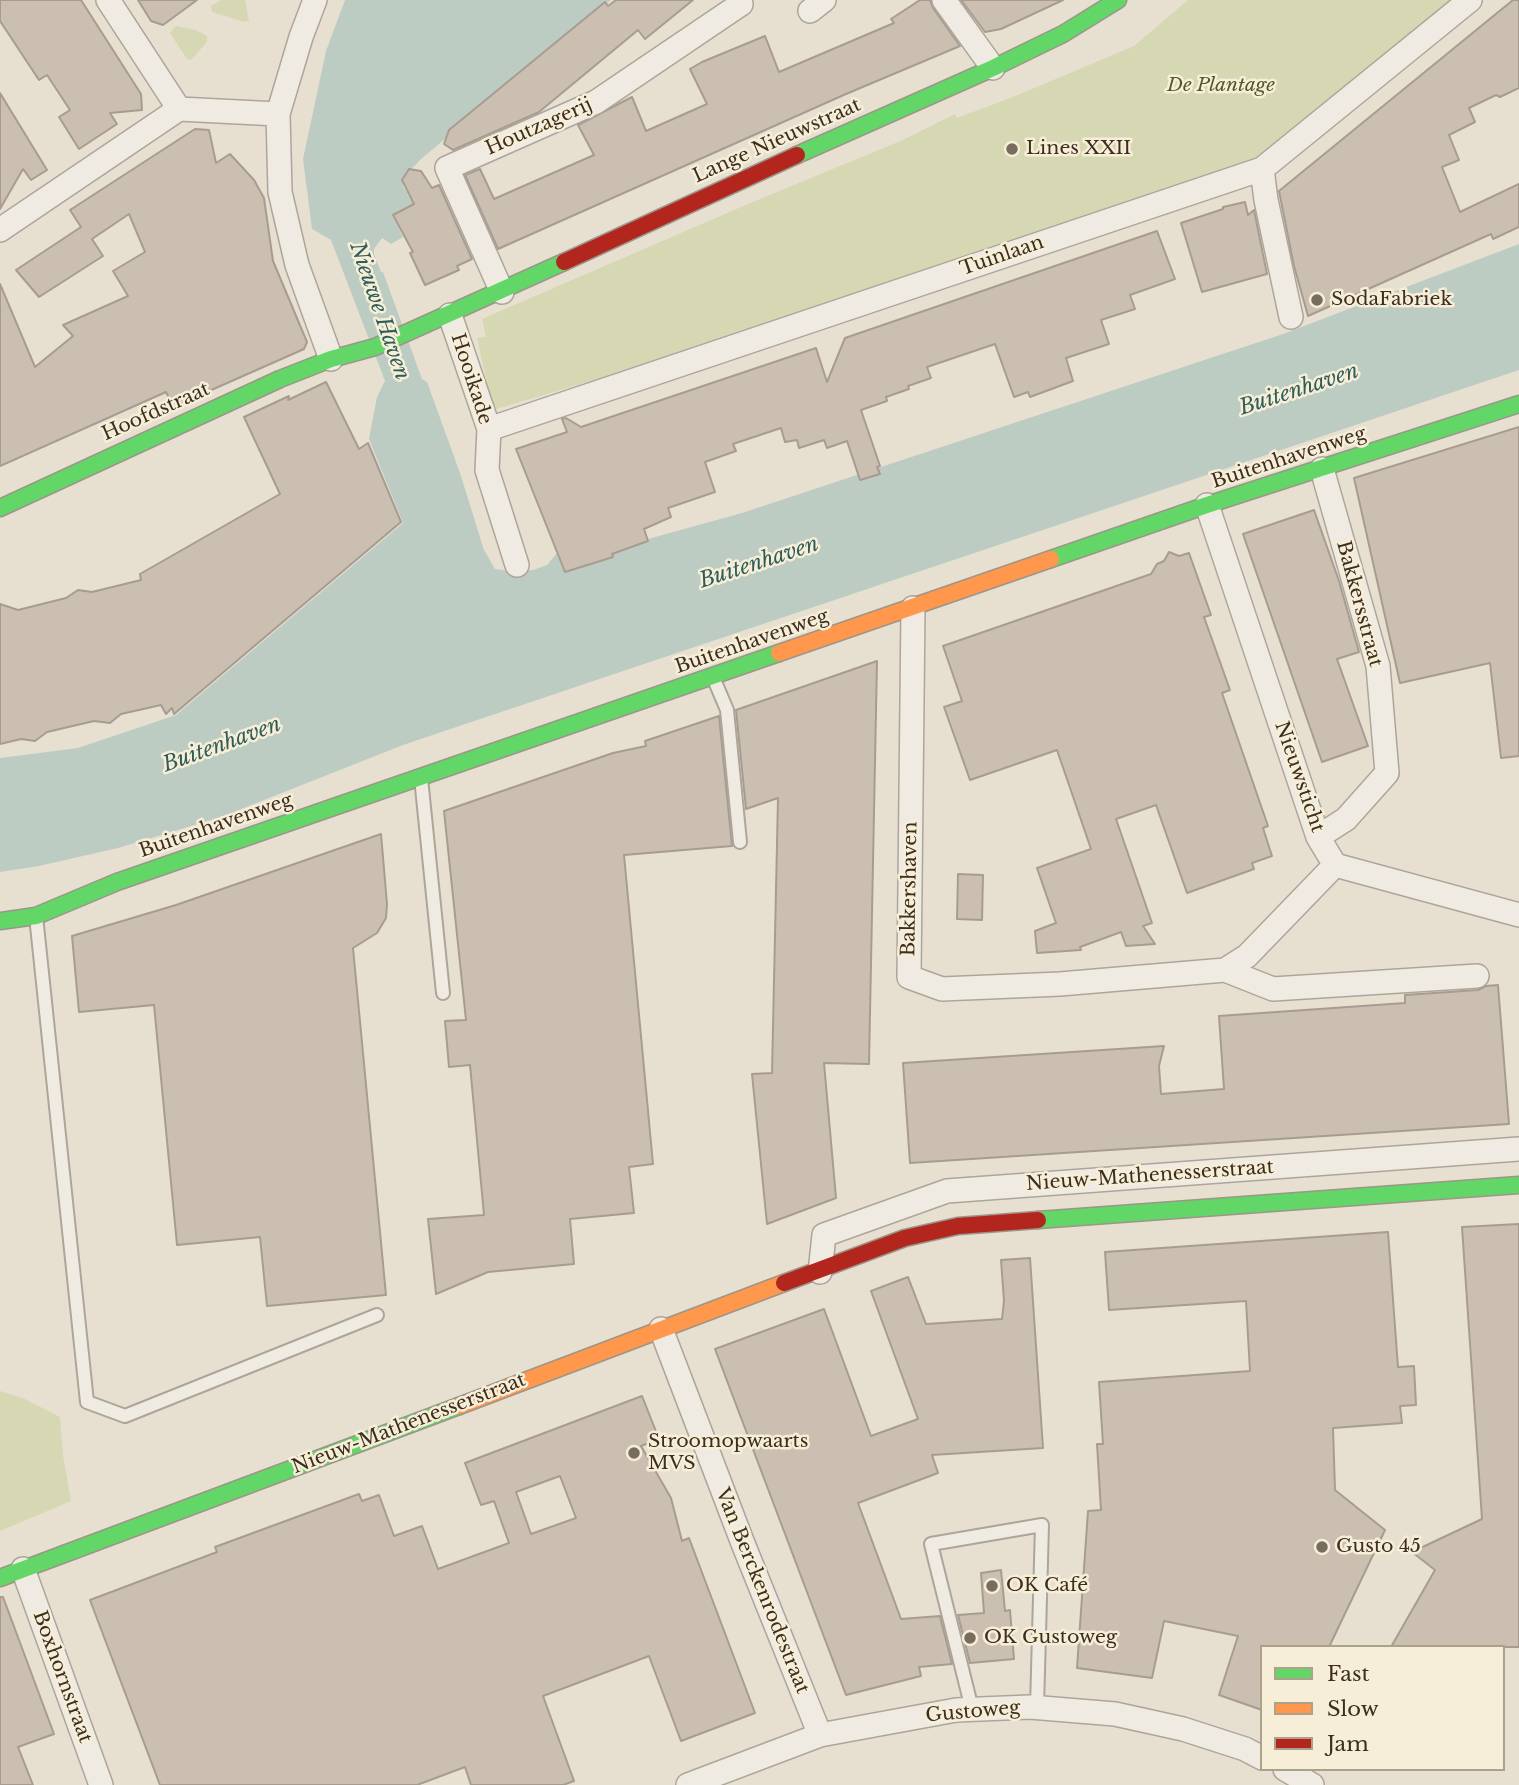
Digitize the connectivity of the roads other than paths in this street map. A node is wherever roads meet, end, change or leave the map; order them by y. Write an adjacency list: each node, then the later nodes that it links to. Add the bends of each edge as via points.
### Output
1 (108, 0): 8 (street)
2 (316, 0): 9 (street)
3 (944, 0): 7 (street)
4 (1118, 0): 7 (street, Lange Nieuwstraat, via 1063,34)
5 (1470, 0): 10 (street, Tuinlaan)
6 (740, 4): 12 (street, Houtzagerij, via 596,102 447,168)
7 (993, 68): 12 (street, Lange Nieuwstraat)
8 (179, 109): 9 (street); 11 (street)
9 (278, 114): 15 (street, via 280,191 297,265)
10 (1262, 169): 14 (street); 17 (street, Tuinlaan)
11 (0, 230)
12 (502, 292): 13 (street, Lange Nieuwstraat)
13 (450, 315): 15 (street, Hoofdstraat, via 375,347); 17 (street, Hooikade)
14 (1291, 317)
15 (331, 359): 20 (street, Hoofdstraat)
16 (1519, 404): 18 (street, Buitenhavenweg)
17 (489, 429): 21 (street, Hooikade, via 487,470)
18 (1322, 469): 19 (street, Buitenhavenweg); 25 (street, Bakkersstraat, via 1378,666 1387,773 1346,818)
19 (1207, 506): 22 (street, Buitenhavenweg); 25 (street, Nieuwsticht)
20 (0, 508)
21 (517, 565)
22 (913, 608): 23 (street, Buitenhavenweg); 31 (street, Bakkershaven, via 909,977 942,989)
23 (713, 677): 24 (street, Buitenhavenweg); 26 (lane, via 727,710)
24 (421, 778): 29 (street, Buitenhavenweg, via 117,882); 33 (lane)
25 (1318, 837): 27 (street, Nieuwsticht)
26 (740, 842)
27 (1335, 865): 28 (street); 31 (street, via 1247,956)
28 (1519, 915)
29 (36, 916): 30 (street, Buitenhavenweg); 37 (lane, via 88,1402 125,1416)
30 (0, 921)
31 (1225, 970): 32 (street, Bakkershaven, via 1273,989)
32 (1477, 976)
33 (443, 993)
34 (1519, 1149): 36 (street, Nieuw-Mathenesserstraat, via 947,1191 824,1236)
35 (1519, 1185): 36 (street, Nieuw-Mathenesserstraat, via 958,1226 905,1238)
36 (820, 1272): 38 (street, Nieuw-Mathenesserstraat)
37 (377, 1315)
38 (661, 1329): 39 (street, Nieuw-Mathenesserstraat); 43 (street, Van Berckenrodestraat)
39 (23, 1569): 40 (street, Nieuw-Mathenesserstraat); 46 (street, Boxhornstraat)
40 (0, 1578)
41 (1037, 1707): 42 (street, Gustoweg); 42 (lane, via 1042,1525 931,1544); 44 (street, Gustoweg, via 1115,1714 1183,1729)
42 (972, 1709): 43 (street, Gustoweg)
43 (820, 1735): 47 (street, Gustoweg)
44 (1260, 1757)
45 (1288, 1771): 48 (street)
46 (101, 1785)
47 (688, 1785)
48 (1312, 1785)

